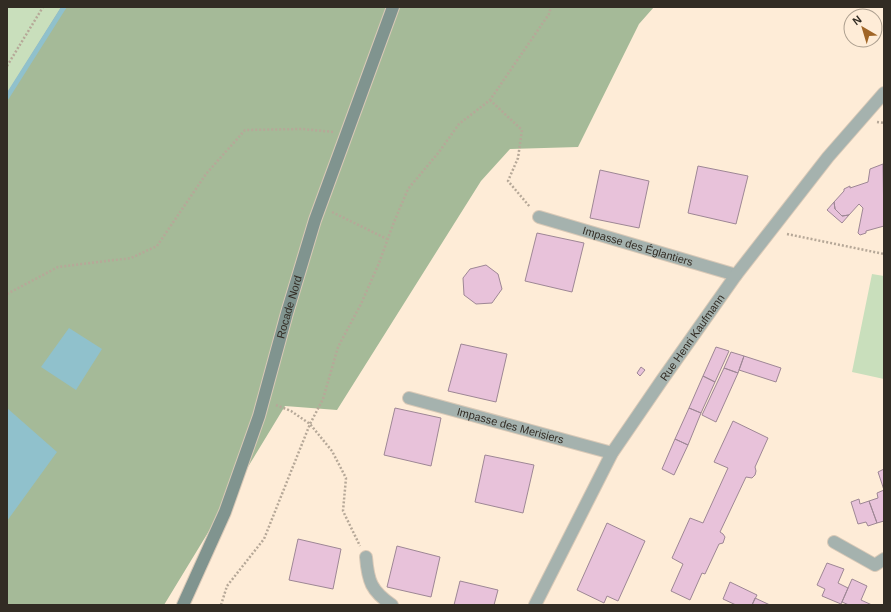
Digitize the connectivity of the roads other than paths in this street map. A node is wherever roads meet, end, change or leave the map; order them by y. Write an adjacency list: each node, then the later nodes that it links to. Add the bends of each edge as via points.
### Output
1 (393, 7): 10 (main road, Rocade Nord, via 321,206 263,400 225,512)
2 (884, 93): 4 (street, Rue Henri Kaufmann, via 828,157)
3 (539, 217): 4 (street, Impasse des Églantiers)
4 (736, 275): 6 (street, Rue Henri Kaufmann)
5 (409, 398): 6 (street, Impasse des Merisiers)
6 (612, 454): 12 (street, Rue Henri Kaufmann)
7 (834, 542): 9 (street, via 875,565)
8 (366, 557): 11 (street, via 372,588)
9 (884, 559)
10 (183, 605)
11 (392, 605)
12 (535, 605)

